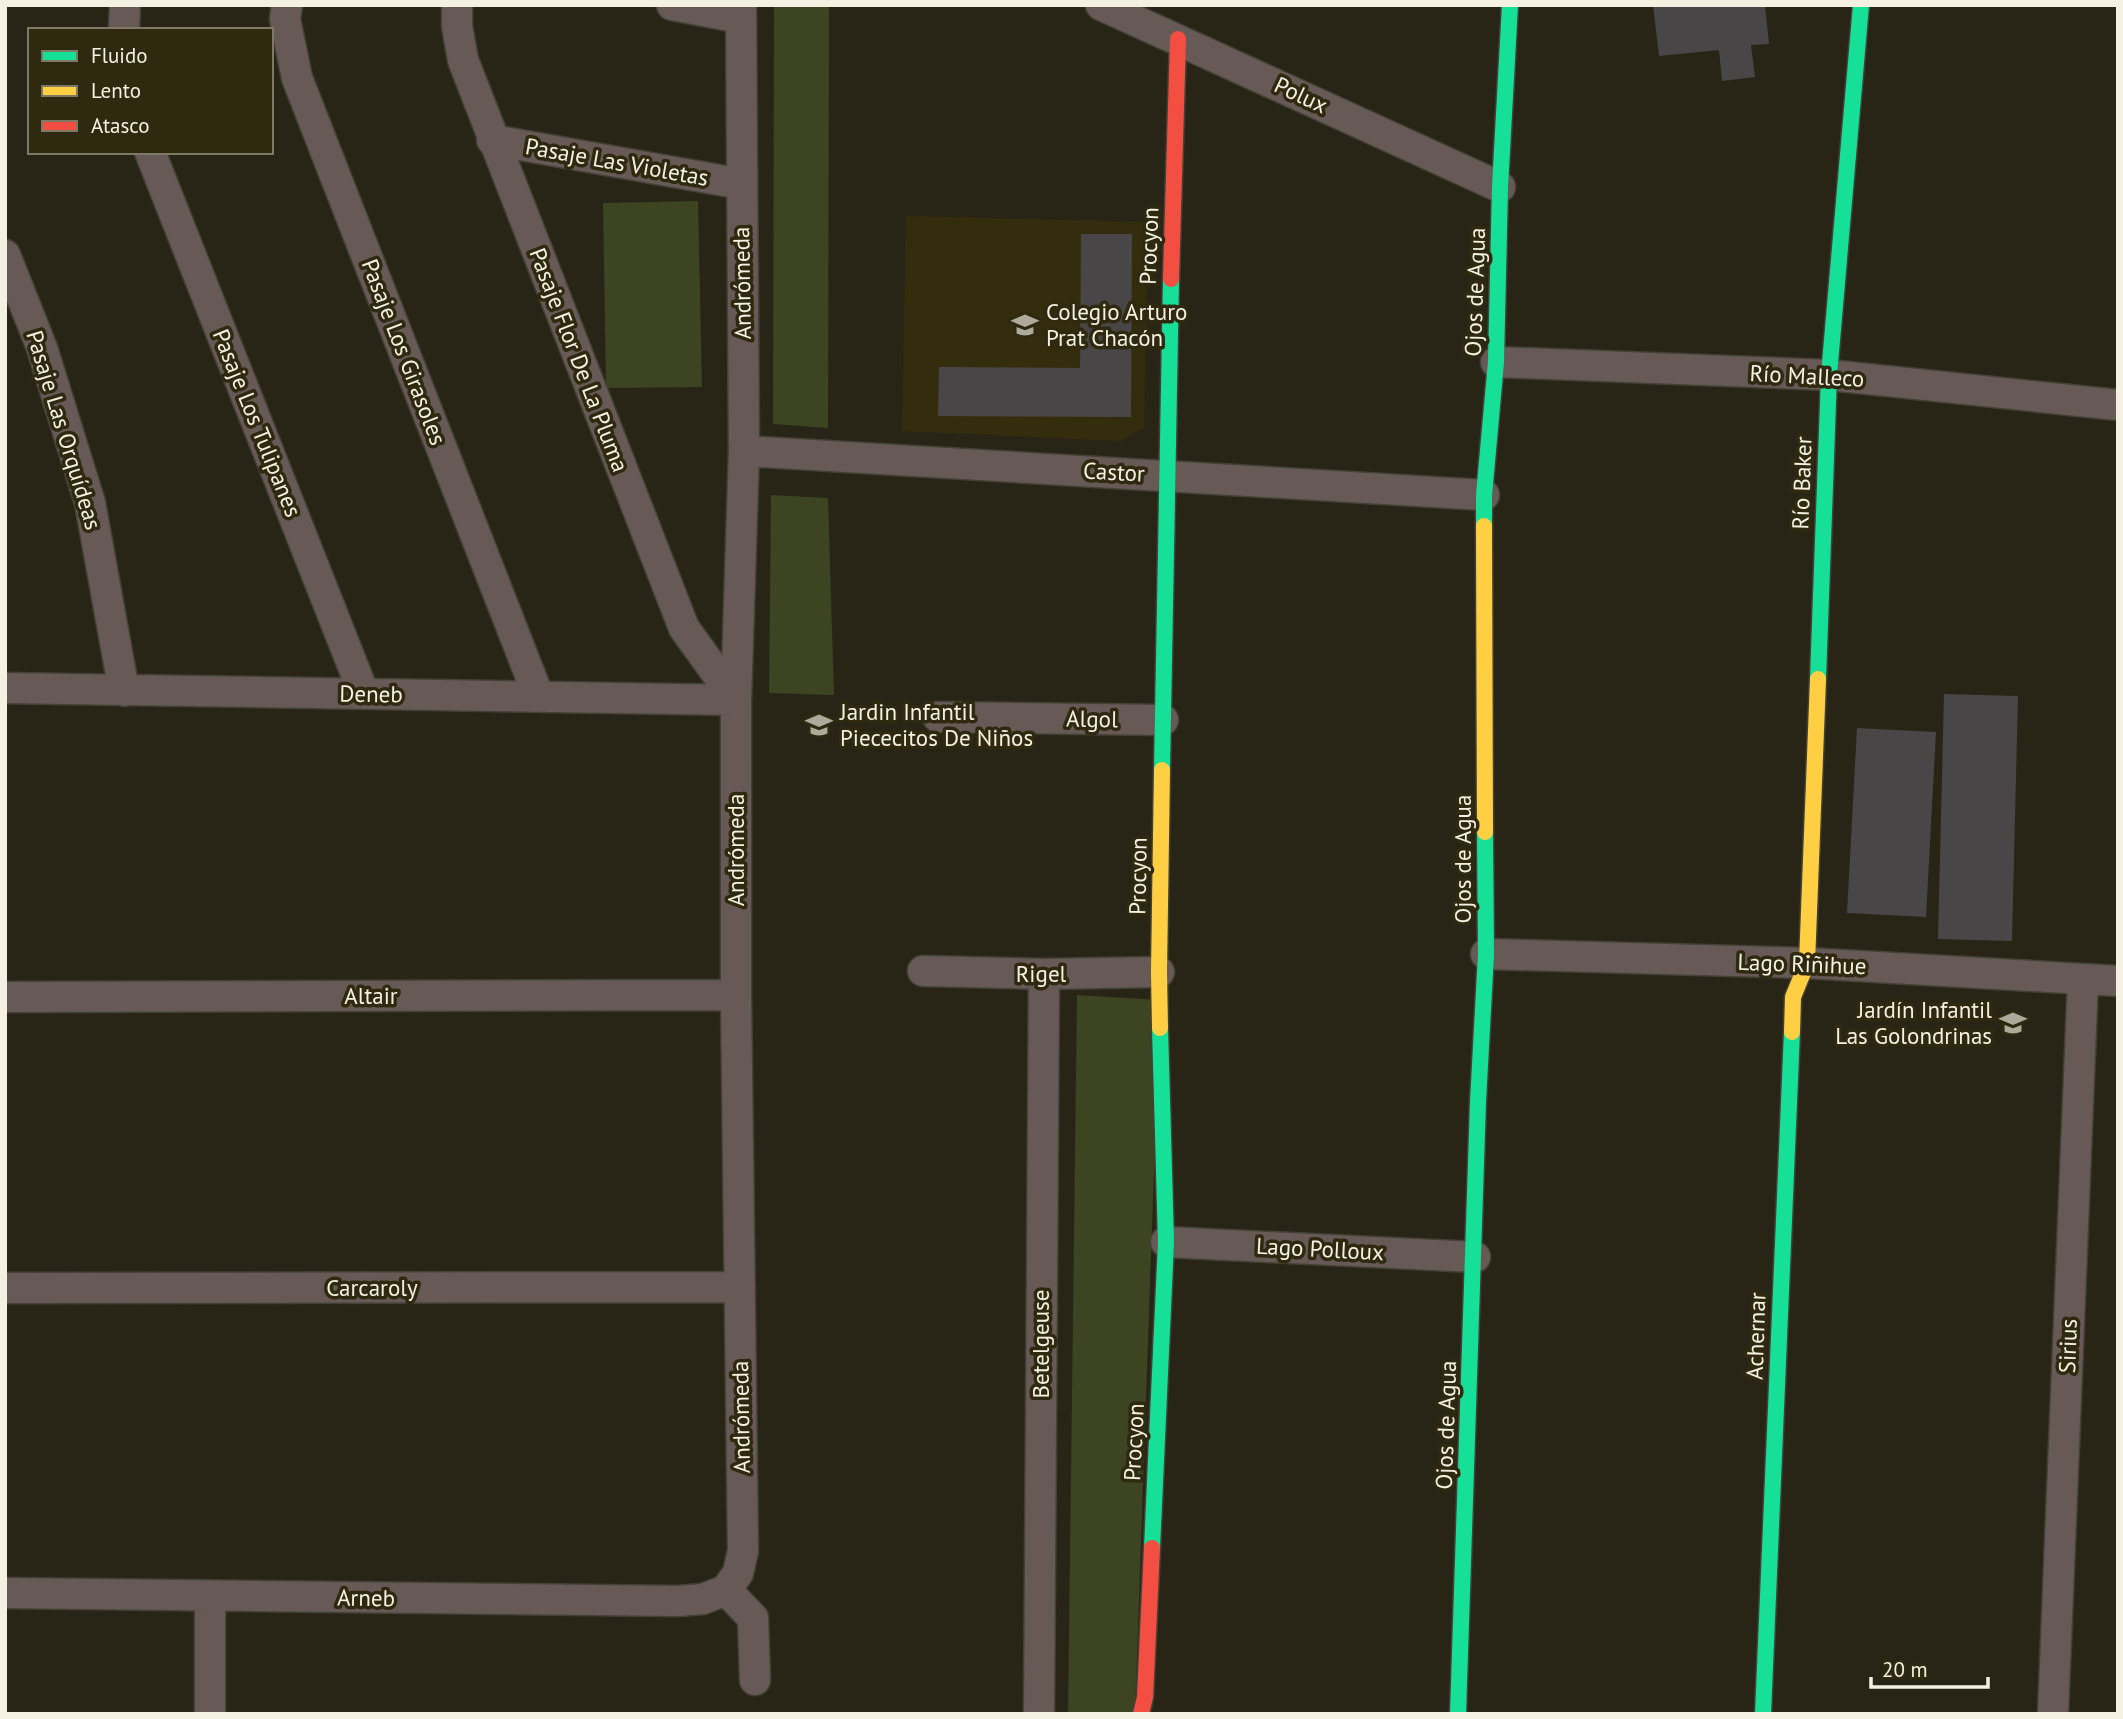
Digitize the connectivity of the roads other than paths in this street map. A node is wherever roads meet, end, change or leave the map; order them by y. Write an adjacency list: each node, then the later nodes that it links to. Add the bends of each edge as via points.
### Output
1 (125, 5): 9 (street)
2 (287, 5): 25 (street, Pasaje Los Girasoles, via 285,19 298,78)
3 (457, 5): 11 (street, Pasaje Flor De La Pluma, via 463,60)
4 (672, 5): 8 (street)
5 (1101, 5): 10 (street, Polux)
6 (1510, 5): 14 (street, Ojos de Agua)
7 (1861, 5): 17 (street, Río Baker)
8 (741, 11): 13 (street, Andrómeda)
9 (124, 28)
10 (1178, 39): 14 (street, Polux); 20 (street, Procyon)
11 (492, 140): 13 (street, Pasaje Las Violetas); 26 (street, Pasaje Flor De La Pluma, via 684,628)
12 (151, 154): 24 (street, Pasaje Los Tulipanes)
13 (741, 184): 19 (street, Andrómeda)
14 (1500, 187): 16 (street, Ojos de Agua)
15 (5, 255): 23 (street, Pasaje Las Orquídeas, via 42,348 90,503)
16 (1496, 362): 17 (street, Río Malleco); 21 (street, Ojos de Agua)
17 (1829, 375): 18 (street, Río Malleco); 30 (street, Río Baker)
18 (2118, 405)
19 (744, 451): 20 (street, Castor); 26 (street, Andrómeda)
20 (1166, 475): 21 (street, Castor); 28 (street, Procyon)
21 (1484, 495): 29 (street, Ojos de Agua)
22 (5, 688): 23 (street, Deneb)
23 (124, 691): 24 (street, Deneb)
24 (364, 694): 25 (street, Deneb)
25 (538, 695): 26 (street, Deneb)
26 (736, 700): 36 (street, Andrómeda)
27 (937, 717): 28 (street, Algol)
28 (1163, 720): 32 (street, Procyon)
29 (1486, 954): 30 (street, Lago Riñihue); 39 (street, Ojos de Agua)
30 (1807, 963): 34 (street, Lago Riñihue); 50 (street, Achernar, via 1793,997)
31 (923, 971): 33 (street, Rigel)
32 (1160, 972): 33 (street, Rigel); 38 (street, Procyon)
33 (1044, 974): 47 (street, Betelgeuse)
34 (2083, 979): 35 (street, Lago Riñihue); 51 (street, Sirius)
35 (2118, 981)
36 (736, 995): 37 (street, Altair); 40 (street, Andrómeda)
37 (5, 998)
38 (1166, 1242): 39 (street, Lago Polloux); 48 (street, Procyon, via 1145,1697)
39 (1475, 1257): 49 (street, Ojos de Agua)
40 (739, 1287): 41 (street, Carcaroly); 42 (street, Andrómeda, via 743,1551 738,1573)
41 (5, 1288)
42 (726, 1590): 44 (street, Arneb, via 704,1599 678,1601); 45 (street, via 753,1618)
43 (5, 1593): 44 (street, Arneb)
44 (211, 1596): 46 (street)
45 (755, 1680)
46 (210, 1714)
47 (1039, 1714)
48 (1140, 1714)
49 (1458, 1714)
50 (1763, 1714)
51 (2053, 1714)

